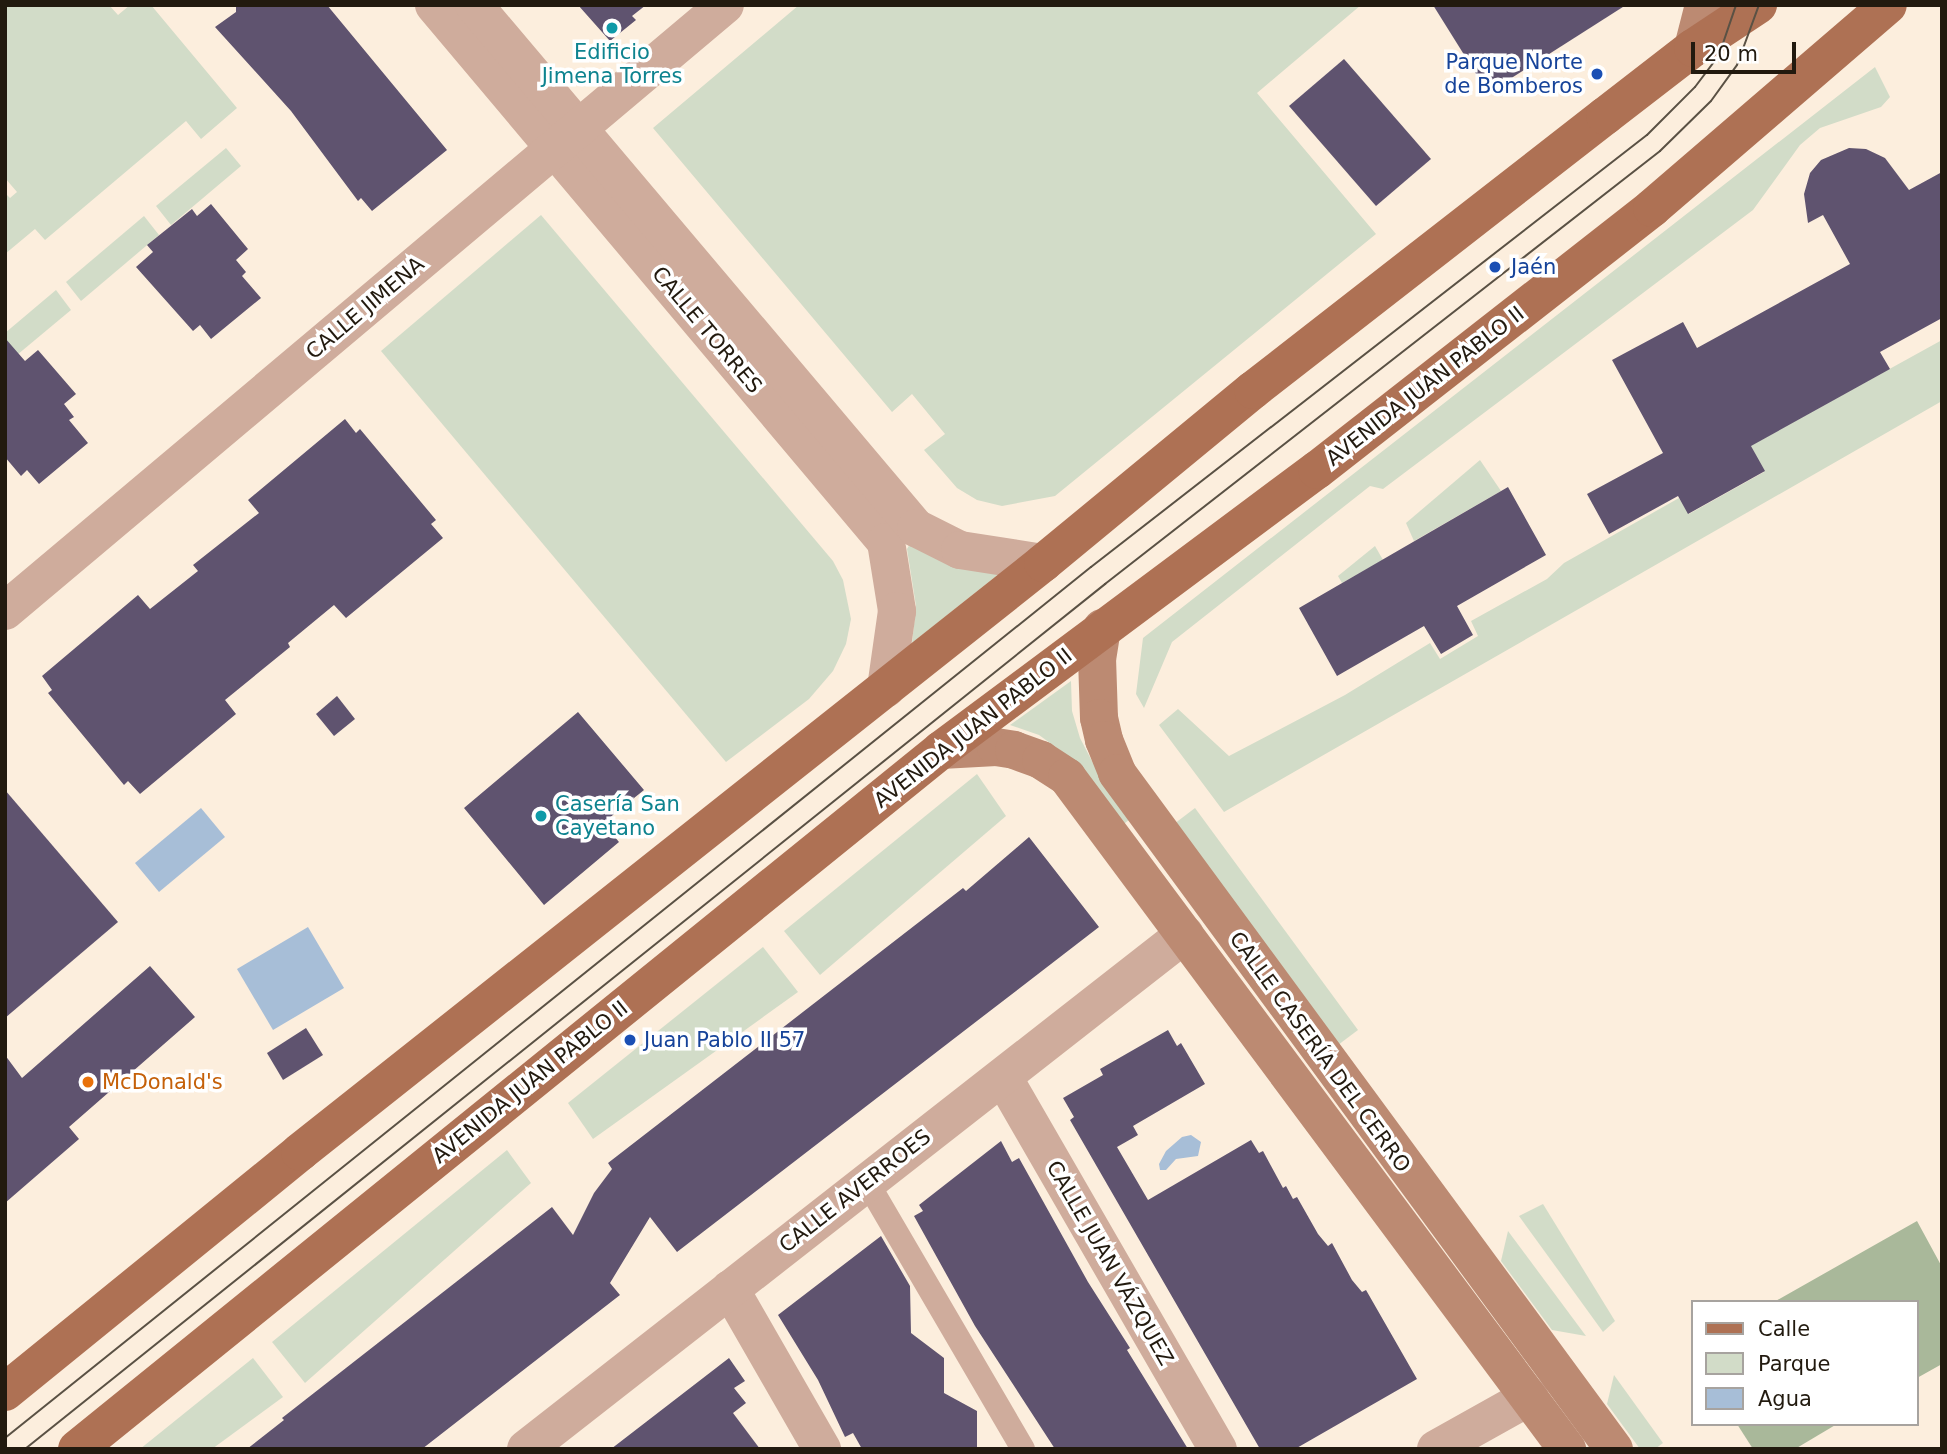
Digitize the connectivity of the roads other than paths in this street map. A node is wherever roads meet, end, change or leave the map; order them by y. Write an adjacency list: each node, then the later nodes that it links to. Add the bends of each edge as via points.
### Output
1 (434, 5): 8 (street, CALLE TORRES)
2 (474, 5): 8 (street, CALLE TORRES)
3 (724, 5): 8 (street, CALLE JIMENA)
4 (1704, 5): 7 (main road)
5 (1758, 5): 7 (main road)
6 (1877, 9): 11 (main road, AVENIDA JUAN PABLO II, via 1652,208 1317,470)
7 (1693, 48): 9 (main road, via 1262,383)
8 (566, 139): 9 (street, CALLE TORRES, via 916,528 960,550); 10 (street, CALLE JIMENA); 12 (street, CALLE TORRES, via 886,542 897,611)
9 (1042, 563): 12 (main road)
10 (5, 611)
11 (1102, 628): 13 (main road, AVENIDA JUAN PABLO II); 27 (main road, CALLE CASERÍA DEL CERRO, via 1097,658 1099,718 1117,773)
12 (886, 688): 18 (main road)
13 (941, 750): 14 (main road, CALLE CASERÍA DEL CERRO, via 1014,750 1067,777); 20 (main road, AVENIDA JUAN PABLO II)
14 (1185, 934): 15 (street, CALLE AVERROES); 19 (main road, CALLE CASERÍA DEL CERRO)
15 (1003, 1077): 16 (street, CALLE AVERROES); 24 (street, CALLE JUAN VÁZQUEZ)
16 (867, 1182): 17 (street, CALLE AVERROES); 23 (street)
17 (730, 1289): 21 (street, CALLE AVERROES); 22 (street)
18 (5, 1392)
19 (1529, 1397): 25 (street); 26 (main road, CALLE CASERÍA DEL CERRO)
20 (77, 1449)
21 (526, 1449)
22 (822, 1449)
23 (1023, 1449)
24 (1218, 1449)
25 (1436, 1449)
26 (1567, 1449)
27 (1614, 1449)

